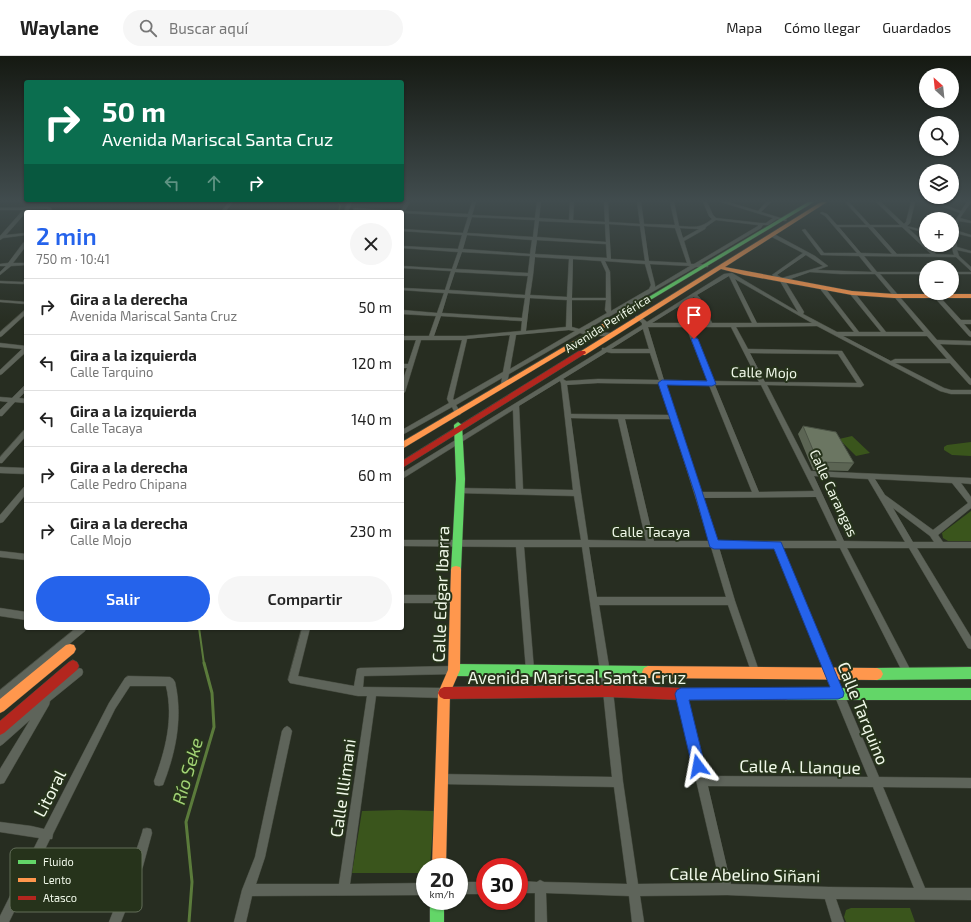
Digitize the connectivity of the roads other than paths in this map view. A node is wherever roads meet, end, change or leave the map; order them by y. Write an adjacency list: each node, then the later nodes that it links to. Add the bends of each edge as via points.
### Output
1 (462, 242): 18 (street)
2 (535, 242): 22 (street)
3 (600, 242): 14 (street)
4 (644, 242): 30 (street)
5 (683, 242): 32 (street)
6 (734, 242): 35 (street)
7 (752, 242): 36 (street, Avenida Periférica)
8 (758, 242): 38 (street, Avenida Periférica)
9 (789, 242): 21 (street)
10 (814, 242): 23 (street, via 823,254)
11 (849, 242): 23 (street)
12 (884, 242): 24 (street)
13 (921, 242): 25 (street)
14 (608, 243): 29 (street)
15 (24, 246): 34 (street)
16 (404, 248): 18 (street)
17 (959, 249): 20 (street)
18 (460, 251): 22 (street); 39 (street)
19 (956, 252): 26 (street)
20 (971, 252)
21 (806, 253): 41 (street, via 826,266); 49 (street, via 774,274)
22 (533, 254): 27 (street); 48 (street)
23 (859, 254): 24 (street); 43 (street)
24 (895, 254): 25 (street)
25 (934, 255): 26 (street)
26 (957, 256): 40 (street)
27 (571, 257): 28 (street); 63 (street)
28 (602, 259): 29 (street); 64 (street, via 608,272)
29 (608, 260): 30 (street)
30 (647, 262): 32 (street); 55 (street)
31 (24, 264): 34 (street)
32 (689, 264): 35 (street)
33 (0, 265): 34 (street)
34 (9, 265): 47 (street)
35 (696, 265): 36 (street); 55 (street)
36 (706, 266): 38 (street); 55 (street, Avenida Periférica)
37 (404, 267): 39 (street)
38 (724, 267): 42 (street); 73 (street, Avenida Periférica)
39 (453, 270): 48 (street); 54 (street)
40 (971, 270)
41 (810, 271): 43 (street, via 841,274); 49 (street)
42 (733, 272): 49 (street); 57 (street); 72 (street); 81 (street)
43 (875, 273): 44 (street); 59 (street)
44 (919, 273)
45 (959, 273): 46 (street)
46 (971, 273)
47 (0, 274)
48 (531, 275): 58 (street)
49 (782, 280): 53 (street); 72 (street, via 801,312)
50 (0, 282): 51 (street)
51 (24, 282)
52 (404, 289): 54 (street)
53 (823, 289): 56 (street); 86 (street)
54 (446, 291): 58 (street); 71 (street)
55 (653, 293): 70 (street); 89 (street, Avenida Periférica)
56 (852, 293): 59 (street); 87 (street)
57 (694, 295): 78 (street, via 698,298); 79 (street)
58 (527, 296): 63 (street); 74 (street)
59 (894, 296): 60 (street); 91 (street)
60 (919, 296)
61 (959, 296): 62 (street)
62 (971, 296)
63 (570, 299): 64 (street); 83 (street)
64 (608, 300): 70 (street)
65 (940, 300): 75 (street)
66 (0, 301): 67 (street)
67 (24, 303)
68 (404, 312): 71 (street)
69 (24, 313): 92 (street)
70 (610, 313): 84 (street)
71 (438, 315): 74 (street); 97 (street)
72 (800, 315): 82 (street)
73 (638, 317): 79 (street); 93 (street, Avenida Periférica)
74 (524, 320): 85 (street)
75 (959, 322): 76 (street); 94 (street)
76 (971, 322)
77 (688, 324): 78 (street); 79 (street); 116 (street)
78 (710, 324): 80 (street)
79 (645, 325): 103 (street); 105 (street)
80 (733, 325): 81 (street); 106 (street, Calle Carangas)
81 (755, 325): 82 (street)
82 (819, 325): 90 (street)
83 (569, 328): 84 (street); 85 (street)
84 (580, 331): 89 (street); 111 (street)
85 (523, 333): 88 (street)
86 (857, 333): 87 (street); 90 (street)
87 (884, 333): 91 (street)
88 (513, 334): 98 (street); 111 (street)
89 (591, 334): 93 (street); 118 (street, Avenida Periférica)
90 (837, 334): 108 (street)
91 (928, 334): 99 (street)
92 (0, 335)
93 (612, 335): 132 (street, Avenida Periférica)
94 (971, 335)
95 (404, 338): 96 (street)
96 (419, 338): 97 (street); 110 (street)
97 (431, 338): 98 (street)
98 (465, 338): 125 (street, via 451,394)
99 (935, 342): 100 (street); 107 (street)
100 (971, 343)
101 (0, 346): 102 (street)
102 (24, 348)
103 (604, 349): 105 (street); 113 (street)
104 (24, 350): 112 (street)
105 (652, 351): 114 (street)
106 (746, 351): 117 (street, Calle Carangas); 117 (street, Calle Mojo, via 840,352 861,385)
107 (951, 361): 108 (street); 115 (street)
108 (890, 363): 121 (street, via 944,391)
109 (404, 366): 110 (street)
110 (411, 366): 119 (street)
111 (506, 373): 118 (street); 125 (street)
112 (0, 374)
113 (562, 380): 114 (street, Calle Mojo); 126 (street); 129 (street)
114 (662, 383): 116 (street, Calle Mojo); 131 (street)
115 (971, 383)
116 (712, 384): 117 (street, Calle Mojo); 151 (street)
117 (763, 384): 141 (street, Calle Carangas)
118 (504, 385): 127 (street, Avenida Periférica)
119 (404, 386)
120 (24, 389): 123 (street)
121 (971, 392)
122 (0, 399): 123 (street)
123 (13, 400): 124 (street); 128 (street)
124 (24, 401)
125 (451, 404): 127 (street); 133 (street)
126 (516, 405): 135 (street); 148 (street)
127 (458, 413): 132 (street, Calle Edgar Ibarra); 136 (street, Avenida Periférica)
128 (0, 414)
129 (568, 416): 130 (street); 149 (street)
130 (620, 417): 131 (street); 161 (street)
131 (674, 418): 150 (street)
132 (460, 429): 135 (street, Calle Edgar Ibarra); 138 (street, Avenida Periférica)
133 (404, 432)
134 (24, 434): 137 (street)
135 (460, 440): 142 (street); 147 (street, Calle Edgar Ibarra)
136 (404, 445)
137 (0, 461)
138 (404, 464)
139 (0, 470): 140 (street)
140 (24, 471)
141 (809, 473): 143 (street); 152 (street, Calle Carangas)
142 (404, 475)
143 (870, 476): 144 (street); 153 (street)
144 (955, 481): 145 (street); 154 (street)
145 (971, 481)
146 (24, 491): 155 (street)
147 (460, 491): 148 (street); 158 (street, Calle Edgar Ibarra)
148 (520, 491): 149 (street)
149 (577, 493): 160 (street)
150 (699, 494): 151 (street); 162 (street)
151 (756, 494): 152 (street)
152 (819, 494): 164 (street, Calle Carangas)
153 (883, 497): 156 (street); 165 (street)
154 (971, 503): 156 (street)
155 (0, 520)
156 (933, 534): 166 (street)
157 (404, 543): 158 (street, Calle Tacaya)
158 (458, 543): 159 (street, Calle Tacaya); 171 (street, Calle Edgar Ibarra)
159 (520, 543): 160 (street, Calle Tacaya); 182 (street)
160 (585, 544): 161 (street, Calle Tacaya); 172 (street)
161 (651, 544): 162 (street, Calle Tacaya)
162 (714, 544): 163 (street, Calle Tacaya); 173 (street)
163 (777, 545): 164 (street, Calle Tacaya); 187 (street, Calle Tarquino)
164 (842, 545): 165 (street, Calle Tacaya); 185 (street, Calle Carangas)
165 (911, 545): 166 (street, Calle Tacaya); 178 (street)
166 (941, 545): 167 (street, Calle Tacaya)
167 (971, 545)
168 (0, 554): 169 (street)
169 (24, 557)
170 (404, 599): 171 (street)
171 (455, 599): 181 (street, Calle Edgar Ibarra)
172 (595, 601): 173 (street); 183 (street)
173 (731, 601): 184 (street)
174 (1, 614): 175 (street)
175 (24, 616)
176 (80, 630): 196 (street)
177 (306, 630): 188 (street, via 293,680)
178 (971, 644)
179 (70, 649): 197 (street)
180 (76, 669): 195 (street); 198 (street)
181 (454, 670): 182 (street, Avenida Mariscal Santa Cruz); 188 (street, Avenida Mariscal Santa Cruz, via 360,672); 191 (street, Calle Edgar Ibarra)
182 (530, 670): 183 (street, Avenida Mariscal Santa Cruz)
183 (604, 670): 184 (street, Avenida Mariscal Santa Cruz); 189 (street)
184 (756, 674): 187 (street, Avenida Mariscal Santa Cruz)
185 (908, 674): 186 (street, Avenida Mariscal Santa Cruz); 187 (street, Avenida Mariscal Santa Cruz)
186 (971, 674)
187 (831, 675): 192 (street, Calle Tarquino)
188 (358, 691): 190 (street, Avenida Mariscal Santa Cruz)
189 (608, 691): 191 (street, Avenida Mariscal Santa Cruz); 193 (street, Avenida Mariscal Santa Cruz); 205 (street)
190 (372, 692): 191 (street, Avenida Mariscal Santa Cruz); 216 (street, Calle Illimani)
191 (444, 693): 202 (street, Calle Edgar Ibarra)
192 (838, 693): 193 (street, Avenida Mariscal Santa Cruz); 194 (street, Avenida Mariscal Santa Cruz); 206 (street, Calle Tarquino)
193 (681, 694): 204 (street)
194 (971, 694)
195 (50, 695): 200 (street); 201 (street)
196 (0, 696)
197 (0, 708)
198 (0, 729)
199 (287, 731): 219 (street, via 260,856)
200 (0, 741)
201 (0, 779)
202 (442, 779): 205 (street); 213 (street, Calle Edgar Ibarra)
203 (159, 781): 210 (street, Litoral, via 166,763 172,732 175,696 173,689 170,682 128,681 112,706)
204 (702, 781): 206 (street, Calle A. Llanque); 218 (street)
205 (618, 782): 220 (street)
206 (876, 783): 207 (street, Calle A. Llanque); 222 (street, Calle Tarquino)
207 (971, 783)
208 (0, 827): 210 (street)
209 (147, 833): 212 (street)
210 (48, 835): 211 (street, Litoral)
211 (41, 848)
212 (142, 850)
213 (439, 858)
214 (540, 886): 215 (street, Calle Abelino Siñani); 220 (street, Calle Abelino Siñani); 231 (street)
215 (528, 887)
216 (344, 889): 217 (street); 219 (street)
217 (416, 889)
218 (727, 889): 220 (street, Calle Abelino Siñani); 221 (street, Calle Abelino Siñani)
219 (248, 890): 229 (street)
220 (634, 890): 232 (street)
221 (829, 893): 222 (street, Calle Abelino Siñani); 233 (street)
222 (922, 894): 223 (street, Calle Abelino Siñani)
223 (971, 894)
224 (10, 908): 227 (street, Litoral)
225 (438, 910): 230 (street)
226 (119, 912): 228 (street)
227 (3, 922)
228 (115, 922)
229 (240, 922)
230 (437, 922)
231 (541, 922)
232 (638, 922)
233 (838, 922)

